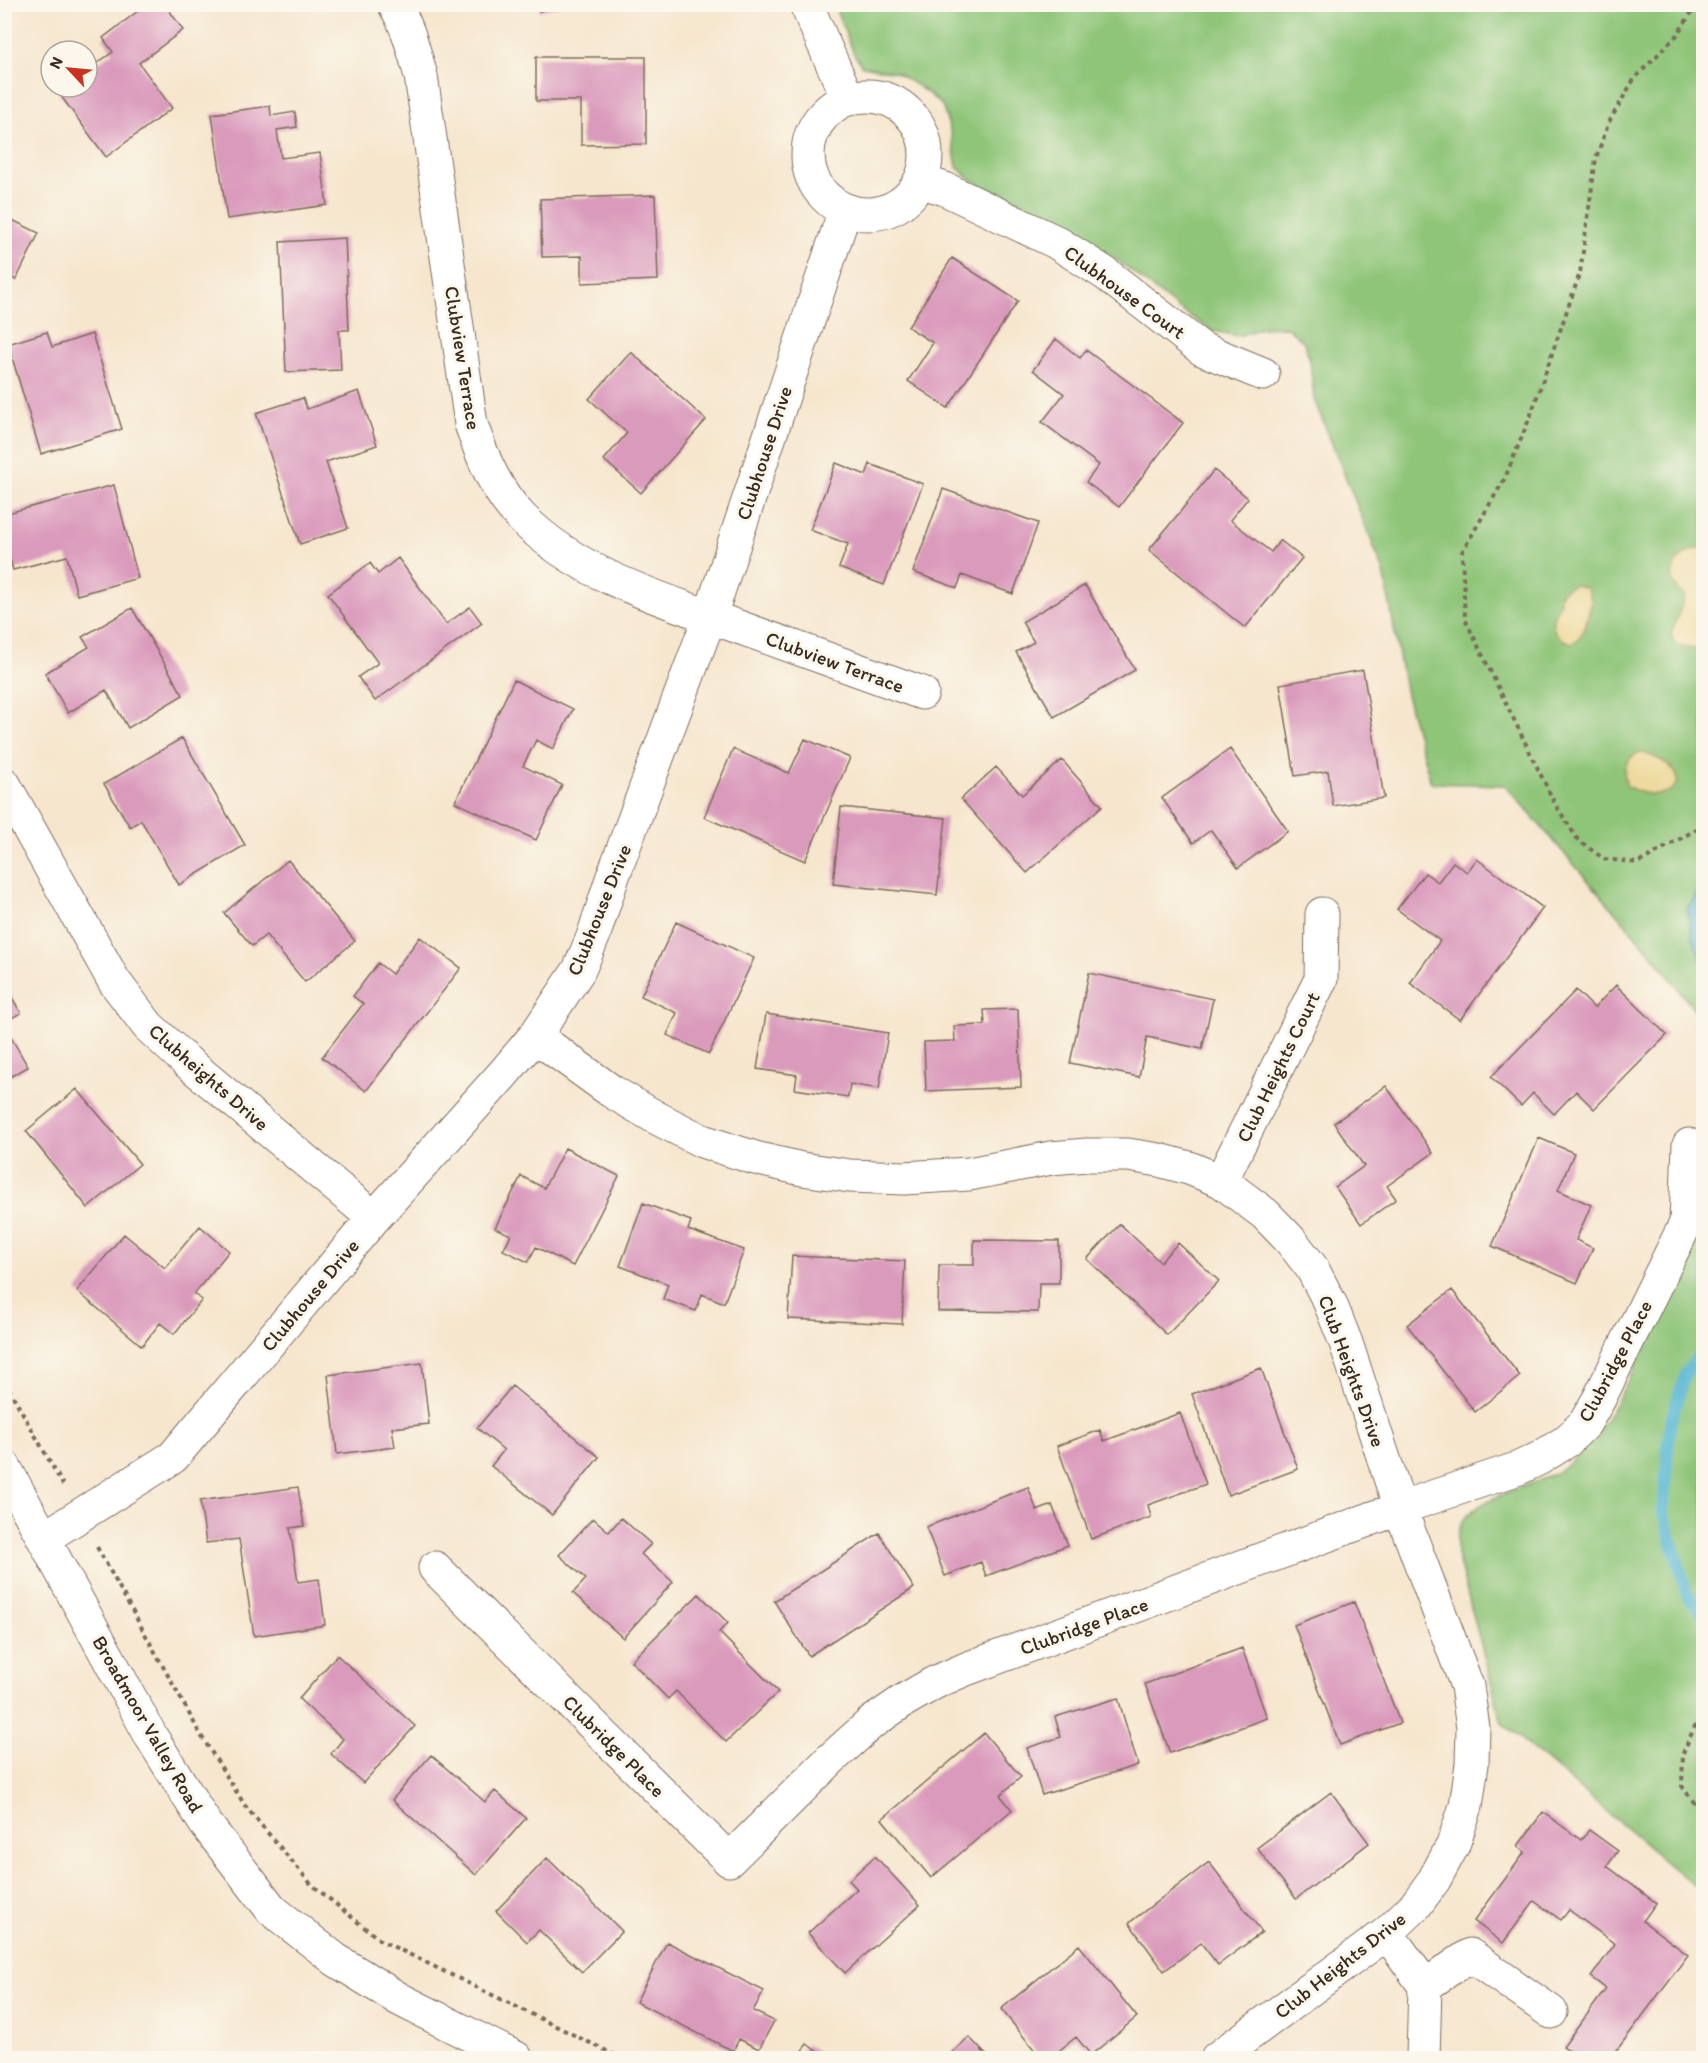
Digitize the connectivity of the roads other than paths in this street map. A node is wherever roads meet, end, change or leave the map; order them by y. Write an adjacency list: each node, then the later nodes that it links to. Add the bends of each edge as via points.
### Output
1 (394, 4): 7 (street, Clubview Terrace, via 421,76 471,424 498,489 547,541 586,567)
2 (806, 4): 3 (street)
3 (848, 99): 4 (street, via 882,97 912,116 926,147); 5 (street, via 819,120 808,153 810,172 818,188)
4 (920, 181): 5 (street, via 896,207 880,213); 6 (street, Clubhouse Court, via 1056,242 1106,274 1202,349)
5 (845, 210): 7 (street, Clubhouse Drive)
6 (1263, 374)
7 (710, 616): 8 (street, Clubview Terrace); 11 (street, Clubhouse Drive, via 593,937 579,970)
8 (922, 693)
9 (4, 784): 14 (street, Clubheights Drive, via 114,981 148,1026)
10 (1322, 914): 13 (street, Club Heights Court, via 1321,979)
11 (535, 1036): 13 (street, Club Heights Drive, via 611,1091 683,1132 755,1158 802,1169 904,1178 969,1174 1060,1157 1128,1155 1189,1168); 14 (street, Clubhouse Drive)
12 (1689, 1145): 16 (street, Clubridge Place, via 1686,1223 1585,1423 1567,1441 1519,1468)
13 (1221, 1181): 16 (street, Club Heights Drive, via 1265,1214 1312,1268 1346,1343)
14 (374, 1218): 17 (street, Clubhouse Drive, via 173,1457)
15 (4, 1466): 17 (street, Broadmoor Valley Road)
16 (1400, 1508): 18 (street, Clubridge Place, via 934,1683 872,1723 729,1860); 19 (street, Club Heights Drive, via 1467,1686 1473,1728 1472,1764 1466,1806 1453,1845 1415,1906)
17 (44, 1538): 23 (street, Broadmoor Valley Road, via 152,1738 205,1823 272,1910 336,1960 399,1999)
18 (435, 1568)
19 (1387, 1933): 20 (street); 22 (street, Club Heights Drive)
20 (1425, 1986): 21 (street, via 1470,1955); 24 (street)
21 (1551, 2012)
22 (1234, 2053)
23 (516, 2058)
24 (1423, 2058)

